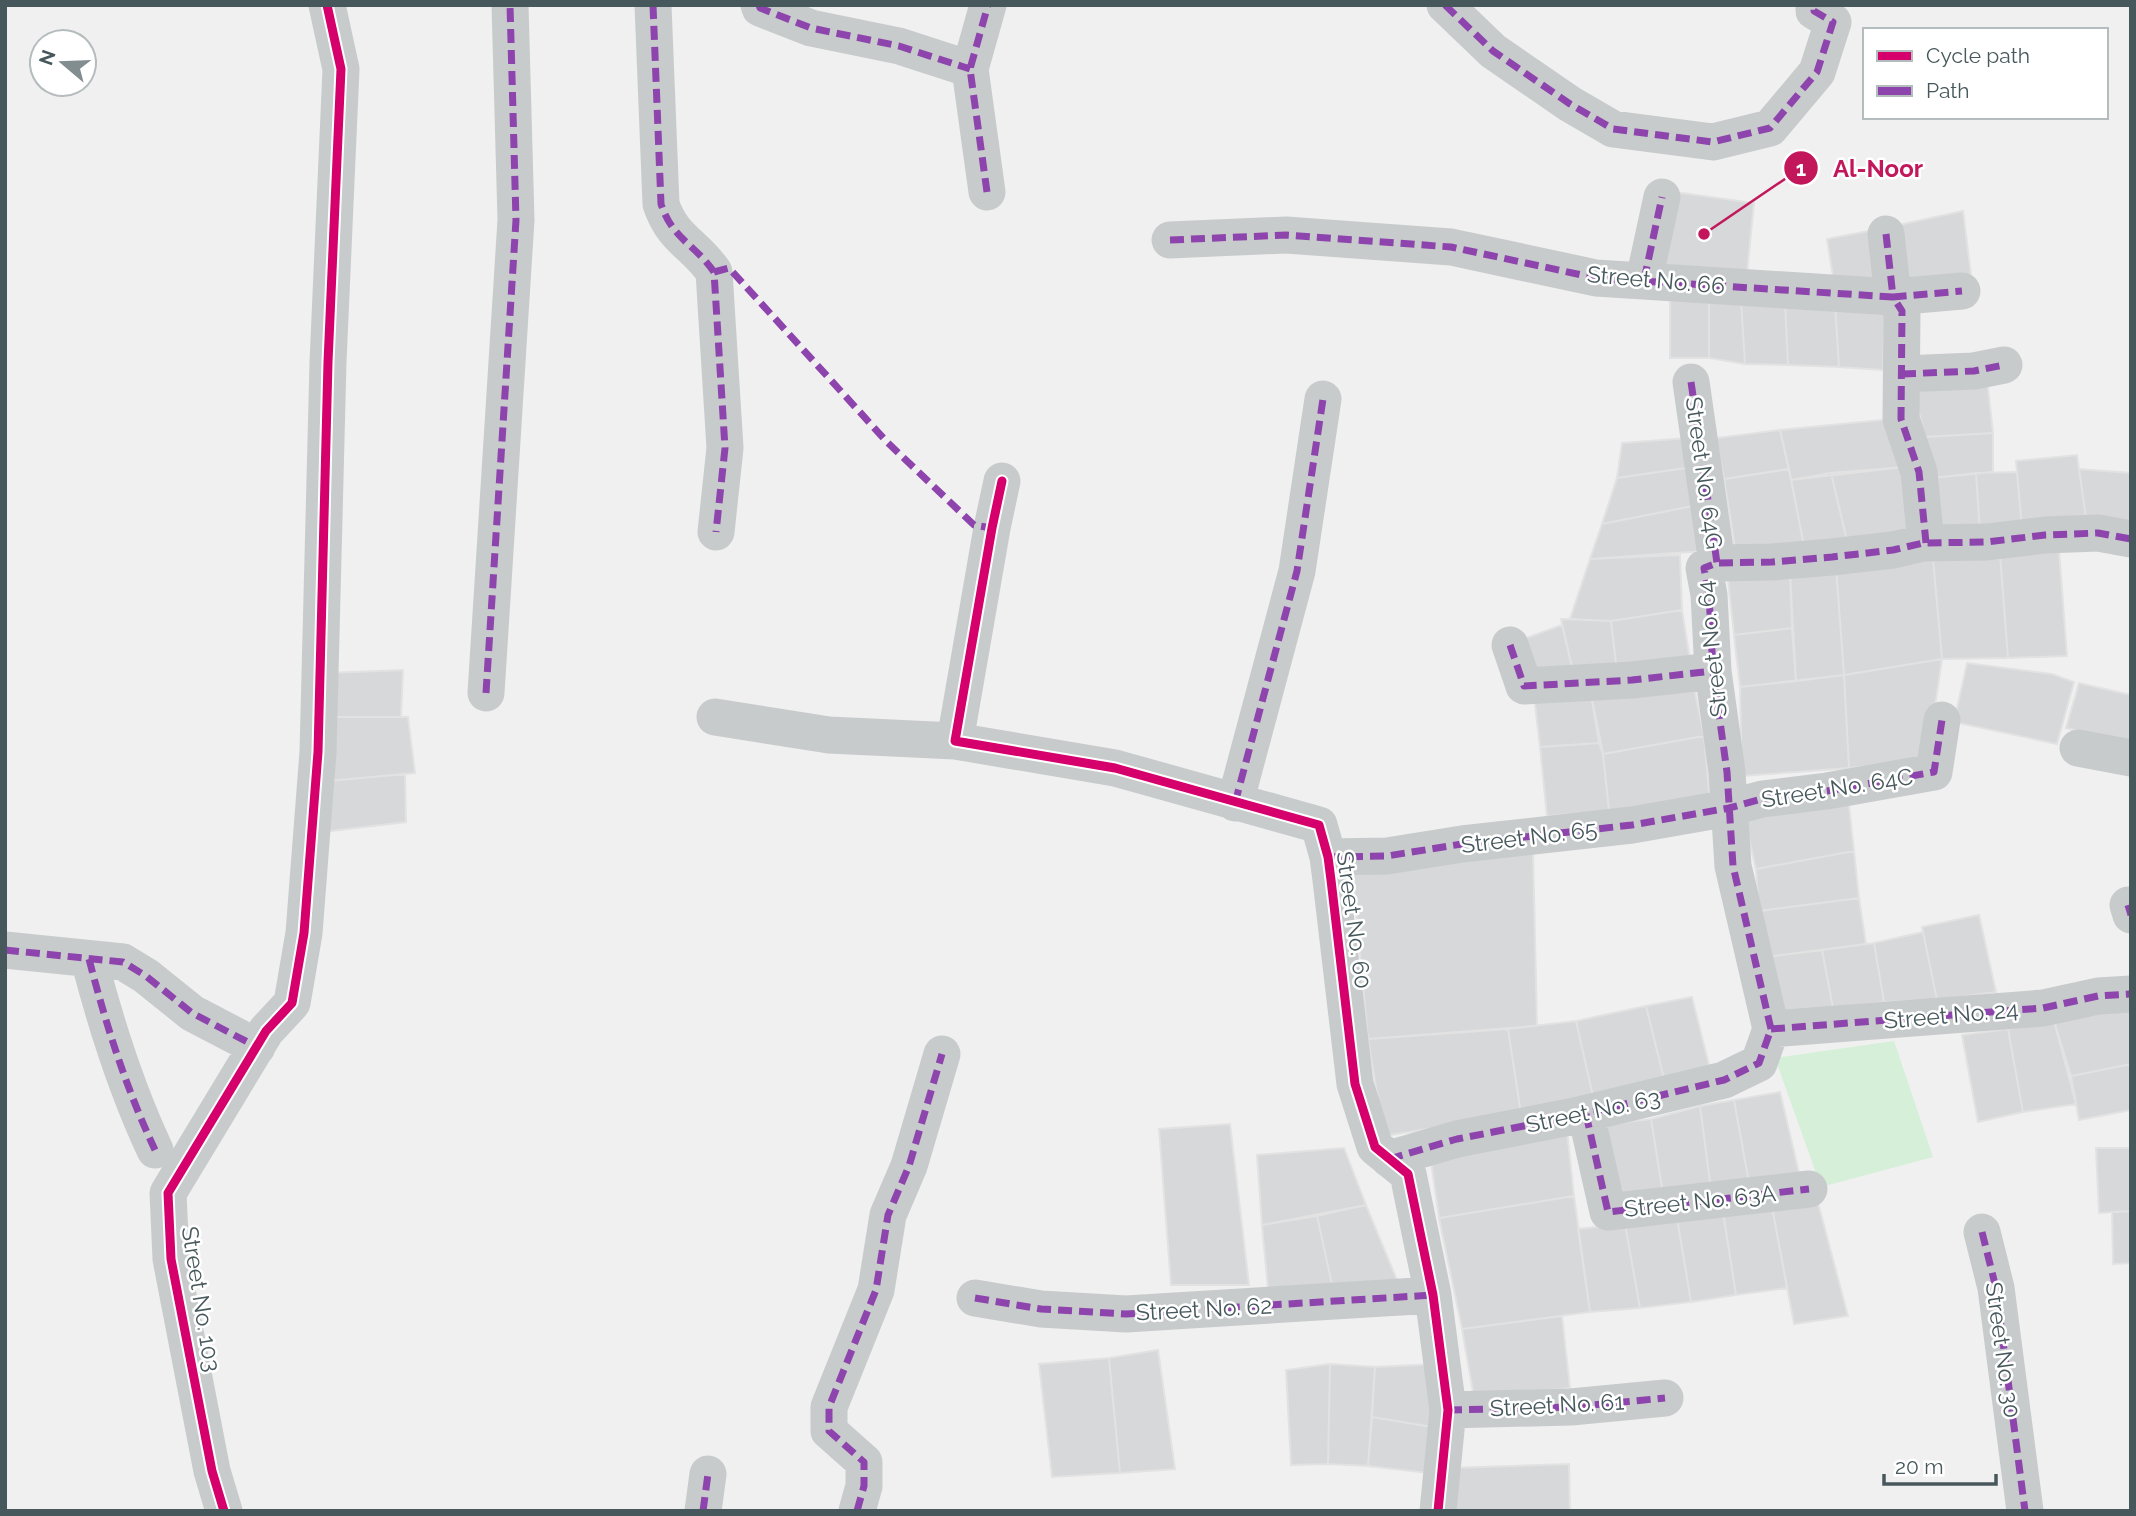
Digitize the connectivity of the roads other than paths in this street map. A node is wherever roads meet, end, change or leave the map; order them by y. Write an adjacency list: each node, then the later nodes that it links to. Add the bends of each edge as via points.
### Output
1 (327, 5): 40 (street, Street No. 103, via 341,69 318,752 304,933 292,1003)
2 (510, 5): 27 (street, via 516,220)
3 (653, 5): 21 (street, via 660,204 667,223 702,254 714,272 725,447)
4 (759, 5): 8 (street, via 811,28 899,46)
5 (988, 5): 8 (street)
6 (1445, 5): 7 (street, via 1493,51 1613,129 1713,142 1770,128 1817,72 1833,22 1814,11)
7 (1814, 5)
8 (970, 69): 9 (street)
9 (987, 192)
10 (1662, 197): 13 (street)
11 (1886, 234): 15 (street)
12 (1170, 240): 13 (street, Street No. 66, via 1286,235 1451,247 1595,278)
13 (1644, 280): 15 (street, Street No. 66)
14 (1962, 291): 15 (street, Street No. 66)
15 (1894, 297): 17 (street, via 1902,311)
16 (2004, 365): 17 (street)
17 (1902, 374): 23 (street, via 1901,419 1919,472)
18 (1691, 382): 24 (street, Street No. 64G)
19 (1323, 399): 33 (street, via 1297,571)
20 (1002, 481): 30 (street)
21 (716, 532)
22 (2131, 539): 23 (street, Street No. 64, via 2098,533)
23 (1926, 543): 24 (street, Street No. 64, via 1832,557)
24 (1717, 563): 26 (street, Street No. 64, via 1704,568)
25 (1510, 645): 26 (street, via 1524,686)
26 (1713, 671): 34 (street, Street No. 64)
27 (486, 693)
28 (715, 718): 30 (street, Street No. 60, via 829,735)
29 (1942, 720): 34 (street, Street No. 64C, via 1934,772)
30 (955, 741): 33 (street, Street No. 60, via 1115,768)
31 (2078, 748): 32 (street)
32 (2131, 758)
33 (1235, 803): 35 (street, Street No. 60, via 1319,825)
34 (1729, 808): 35 (street, Street No. 65, via 1387,856); 39 (street, Street No. 64, via 1733,866)
35 (1328, 857): 44 (street, Street No. 60, via 1355,1084 1375,1147)
36 (5, 950): 37 (street)
37 (89, 959): 40 (street, via 123,962 192,1013); 43 (street, via 107,1029)
38 (2131, 994): 39 (street, Street No. 24, via 2043,1008)
39 (1770, 1029): 42 (street, Street No. 63, via 1759,1063 1724,1080)
40 (257, 1047): 52 (street, Street No. 103, via 168,1193 171,1259)
41 (942, 1054): 54 (street, via 909,1166 888,1215 876,1290 829,1407 829,1431 864,1462)
42 (1586, 1114): 44 (street, Street No. 63, via 1457,1139); 45 (street, Street No. 63A, via 1608,1212)
43 (155, 1150)
44 (1389, 1159): 47 (street, Street No. 60, via 1408,1174)
45 (1809, 1189)
46 (1982, 1232): 56 (street, Street No. 30, via 1996,1288)
47 (1433, 1295): 48 (street, Street No. 62, via 1126,1314 1041,1309); 50 (street, Street No. 60)
48 (975, 1298)
49 (1665, 1398): 50 (street, Street No. 61, via 1571,1407)
50 (1448, 1410): 55 (street, Street No. 60)
51 (708, 1474): 53 (street)
52 (224, 1511)
53 (703, 1511)
54 (857, 1511)
55 (1438, 1511)
56 (2025, 1511)

